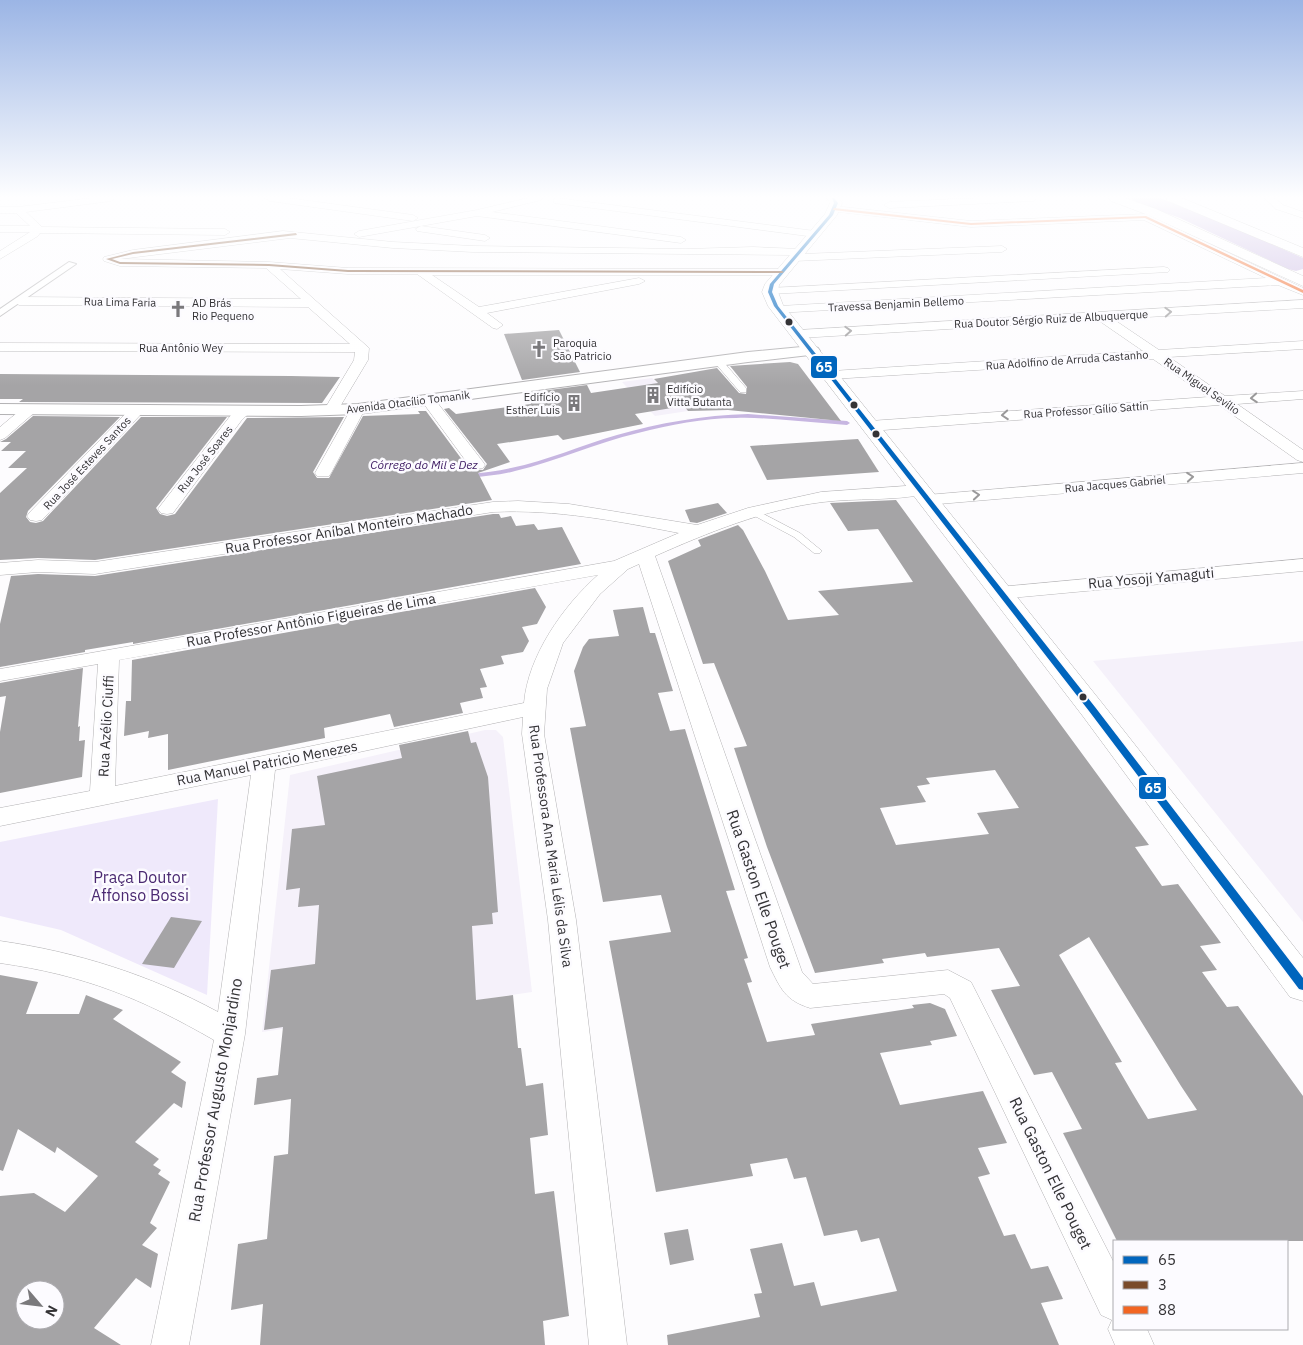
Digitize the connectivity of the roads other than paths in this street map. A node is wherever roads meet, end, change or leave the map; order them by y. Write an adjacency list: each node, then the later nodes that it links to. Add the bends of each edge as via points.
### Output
1 (113, 261): 7 (street)
2 (791, 261): 12 (main road)
3 (1237, 261): 10 (street)
4 (1243, 261): 10 (main road)
5 (1256, 261): 14 (main road)
6 (72, 264): 17 (street)
7 (269, 266): 8 (street, via 348,271); 18 (street)
8 (418, 270): 11 (street); 21 (street)
9 (1164, 270): 15 (street)
10 (1258, 271): 13 (street)
11 (690, 272): 12 (street); 21 (street)
12 (782, 272): 15 (main road)
13 (1280, 281): 16 (street); 20 (street, Travessa Benjamin Bellemo)
14 (1303, 282)
15 (770, 291): 20 (main road)
16 (1303, 292)
17 (19, 301): 18 (street, Rua Lima Faria); 22 (street)
18 (312, 303): 28 (street)
19 (1303, 304): 23 (street, Rua Doutor Sérgio Ruiz de Albuquerque, one-way to 19)
20 (780, 310): 25 (main road)
21 (477, 311): 24 (street)
22 (0, 313)
23 (1101, 316): 25 (street, Rua Doutor Sérgio Ruiz de Albuquerque, one-way to 23); 30 (street, Rua Miguel Sevílio)
24 (497, 325)
25 (800, 334): 29 (main road)
26 (1303, 345): 30 (street, Rua Adolfino de Arruda Castanho)
27 (0, 347): 28 (street, Rua Antônio Wey)
28 (362, 348): 42 (street, via 360,360)
29 (812, 350): 31 (street, Avenida Otacílio Tomanik); 32 (main road)
30 (1157, 354): 32 (street, Rua Adolfino de Arruda Castanho); 36 (street, Rua Miguel Sevílio)
31 (718, 361): 33 (lane); 35 (street, Avenida Otacílio Tomanik)
32 (832, 375): 43 (main road)
33 (742, 390)
34 (1303, 395): 36 (street, Rua Professor Gílio Sattin, one-way to 36)
35 (428, 400): 38 (street, Avenida Otacílio Tomanik); 46 (street)
36 (1222, 400): 43 (street, Rua Professor Gílio Sattin, one-way to 43); 45 (street, Rua Miguel Sevílio)
37 (0, 408): 39 (street, Avenida Otacílio Tomanik)
38 (358, 408): 42 (street, Avenida Otacílio Tomanik); 48 (street)
39 (30, 409): 40 (street, Avenida Otacílio Tomanik); 44 (street)
40 (138, 410): 41 (street, Avenida Otacílio Tomanik); 52 (street, Rua José Esteves Santos)
41 (245, 410): 42 (street, Avenida Otacílio Tomanik); 50 (street, Rua José Soares)
42 (332, 410)
43 (870, 426): 49 (main road)
44 (0, 435)
45 (1303, 457)
46 (477, 465)
47 (1303, 468): 49 (street, Rua Jacques Gabriel, one-way to 47)
48 (323, 473)
49 (923, 495): 51 (street, Rua Professora Ana Maria Lélis da Silva, via 821,497); 58 (main road)
50 (167, 509)
51 (754, 512): 53 (street, Rua Professora Ana Maria Lélis da Silva); 54 (lane, via 798,535)
52 (36, 516)
53 (698, 532): 55 (street, Rua Professora Ana Maria Lélis da Silva); 57 (street, Rua Professor Aníbal Monteiro Machado, via 519,504 152,561 95,568 38,566)
54 (817, 551)
55 (633, 560): 59 (street, Rua Professor Antônio Figueiras de Lima); 61 (street, Rua Professora Ana Maria Lélis da Silva, via 592,590 553,642 536,689); 68 (street, Rua Gaston Elle Pouget, via 792,982 799,992 810,996 948,982 961,990)
56 (1303, 565): 58 (street, Rua Yosoji Yamaguti)
57 (0, 569)
58 (999, 592): 66 (main road)
59 (109, 656): 60 (street, Rua Professor Antônio Figueiras de Lima); 63 (street, Rua Azélio Ciuffi)
60 (0, 675)
61 (534, 708): 62 (street, Rua Manuel Patricio Menezes); 71 (street, Rua Professora Ana Maria Lélis da Silva, via 533,734 562,920)
62 (264, 764): 63 (street, Rua Manuel Patricio Menezes); 67 (street, Rua Professor Augusto Monjardino)
63 (102, 796): 64 (street, Rua Manuel Patricio Menezes)
64 (0, 817)
65 (0, 952): 67 (street, via 67,965 110,978 175,1004)
66 (1303, 986)
67 (230, 1034): 70 (street, Rua Professor Augusto Monjardino)
68 (1113, 1300)
69 (1128, 1330): 72 (street)
70 (170, 1345)
71 (608, 1345)
72 (1135, 1345)

